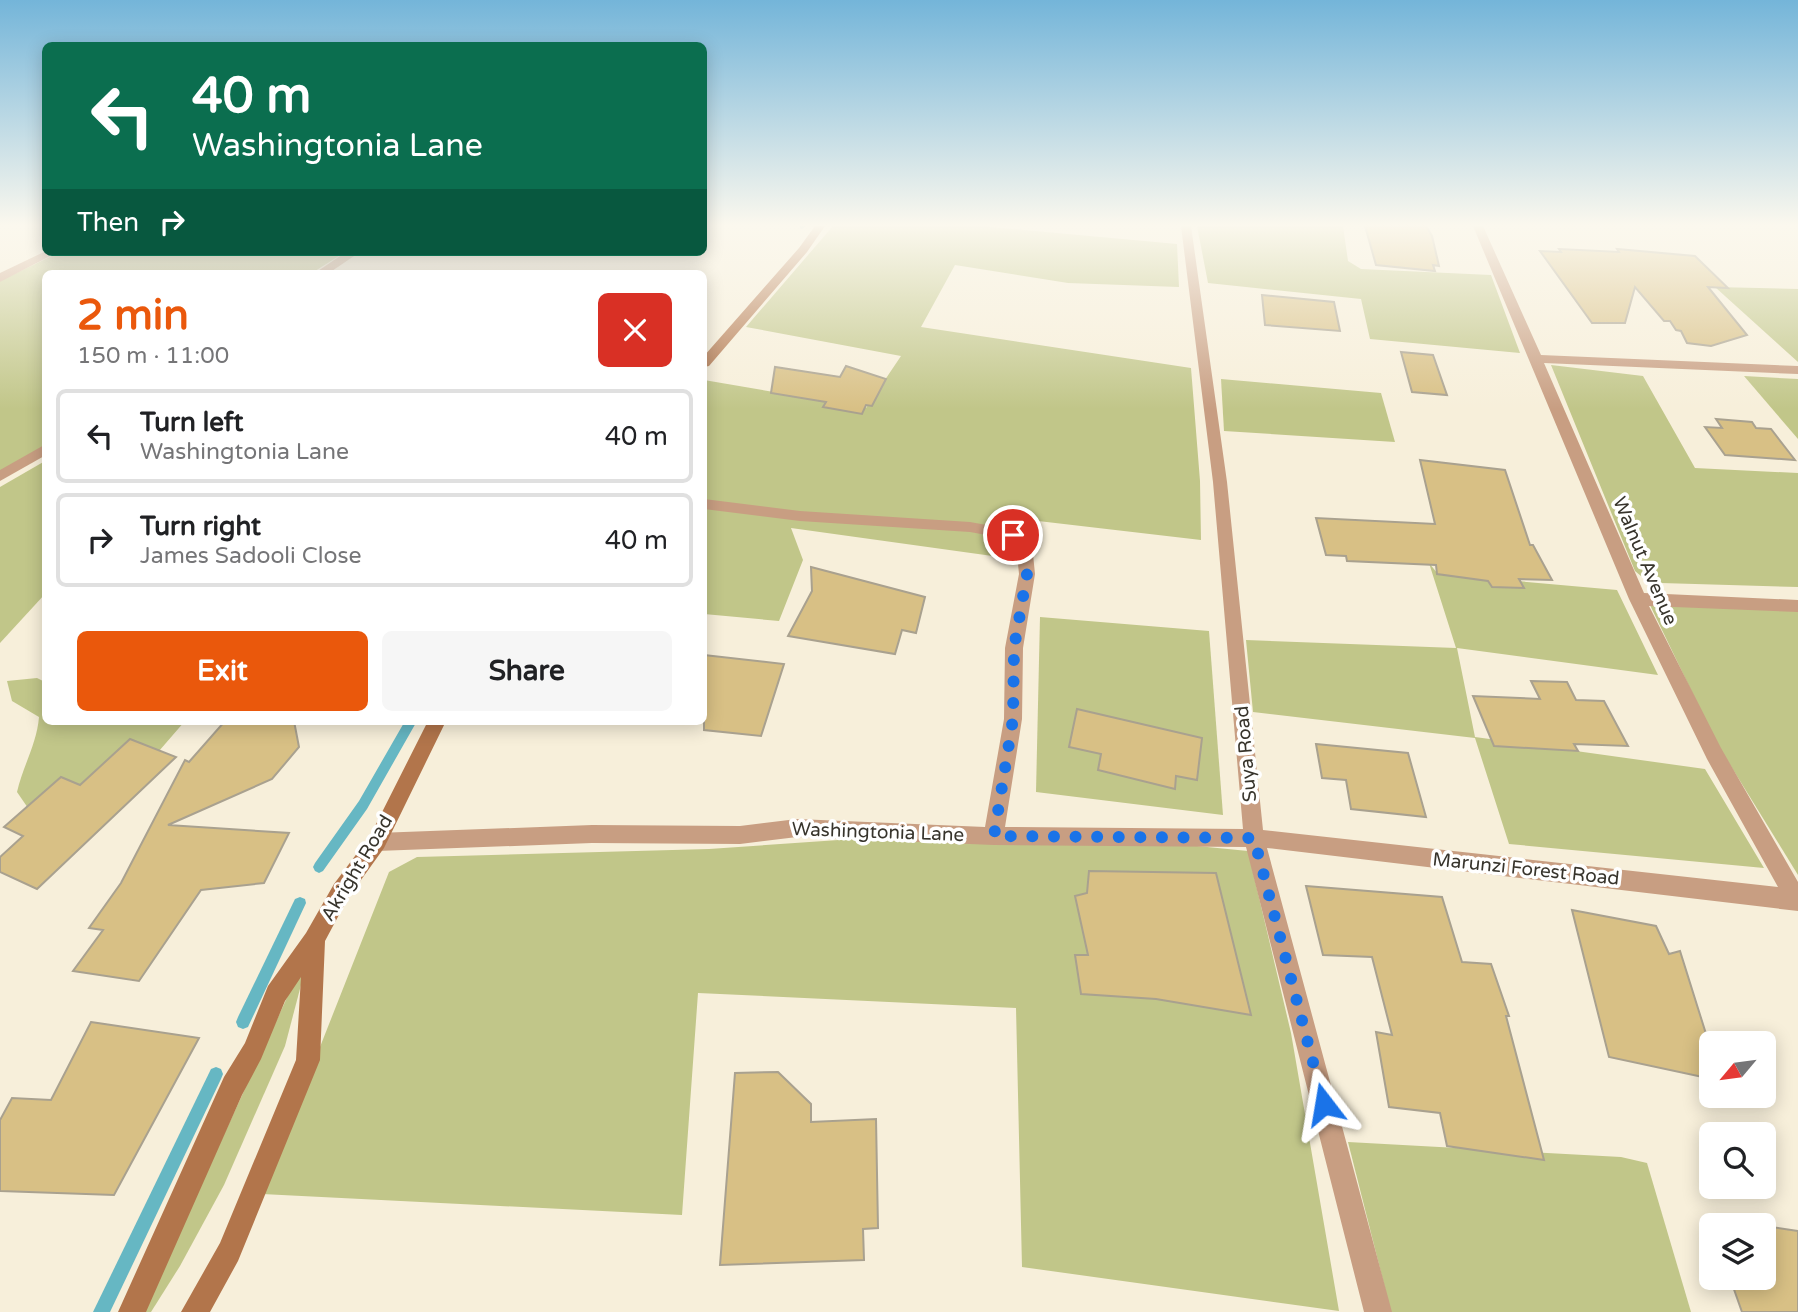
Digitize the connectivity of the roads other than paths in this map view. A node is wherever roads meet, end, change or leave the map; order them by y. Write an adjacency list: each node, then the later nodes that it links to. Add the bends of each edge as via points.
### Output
1 (770, 287): 5 (street)
2 (1194, 287): 14 (street, Suya Road, via 1220,482)
3 (1505, 287): 4 (street, Walnut Avenue)
4 (1536, 359): 6 (street); 10 (street, Walnut Avenue)
5 (707, 360)
6 (1798, 370)
7 (42, 450): 8 (street)
8 (0, 476)
9 (707, 504): 13 (street, via 800,516 970,527 1013,535 1025,554 1027,574 1014,648 1013,719)
10 (1637, 599): 11 (street); 16 (street, Walnut Avenue, via 1729,784)
11 (1798, 606)
12 (435, 725): 15 (street, Akright Road)
13 (994, 836): 14 (street, Washingtonia Lane); 15 (street, Washingtonia Lane, via 797,828 740,835 592,834)
14 (1254, 838): 16 (street, Marunzi Forest Road); 20 (street, Suya Road)
15 (377, 842): 17 (street, Akright Road, via 341,891)
16 (1797, 900)
17 (314, 940): 18 (street, Akright Road, via 276,994); 19 (street, via 308,1060 229,1252)
18 (132, 1312)
19 (195, 1312)
20 (1378, 1312)

